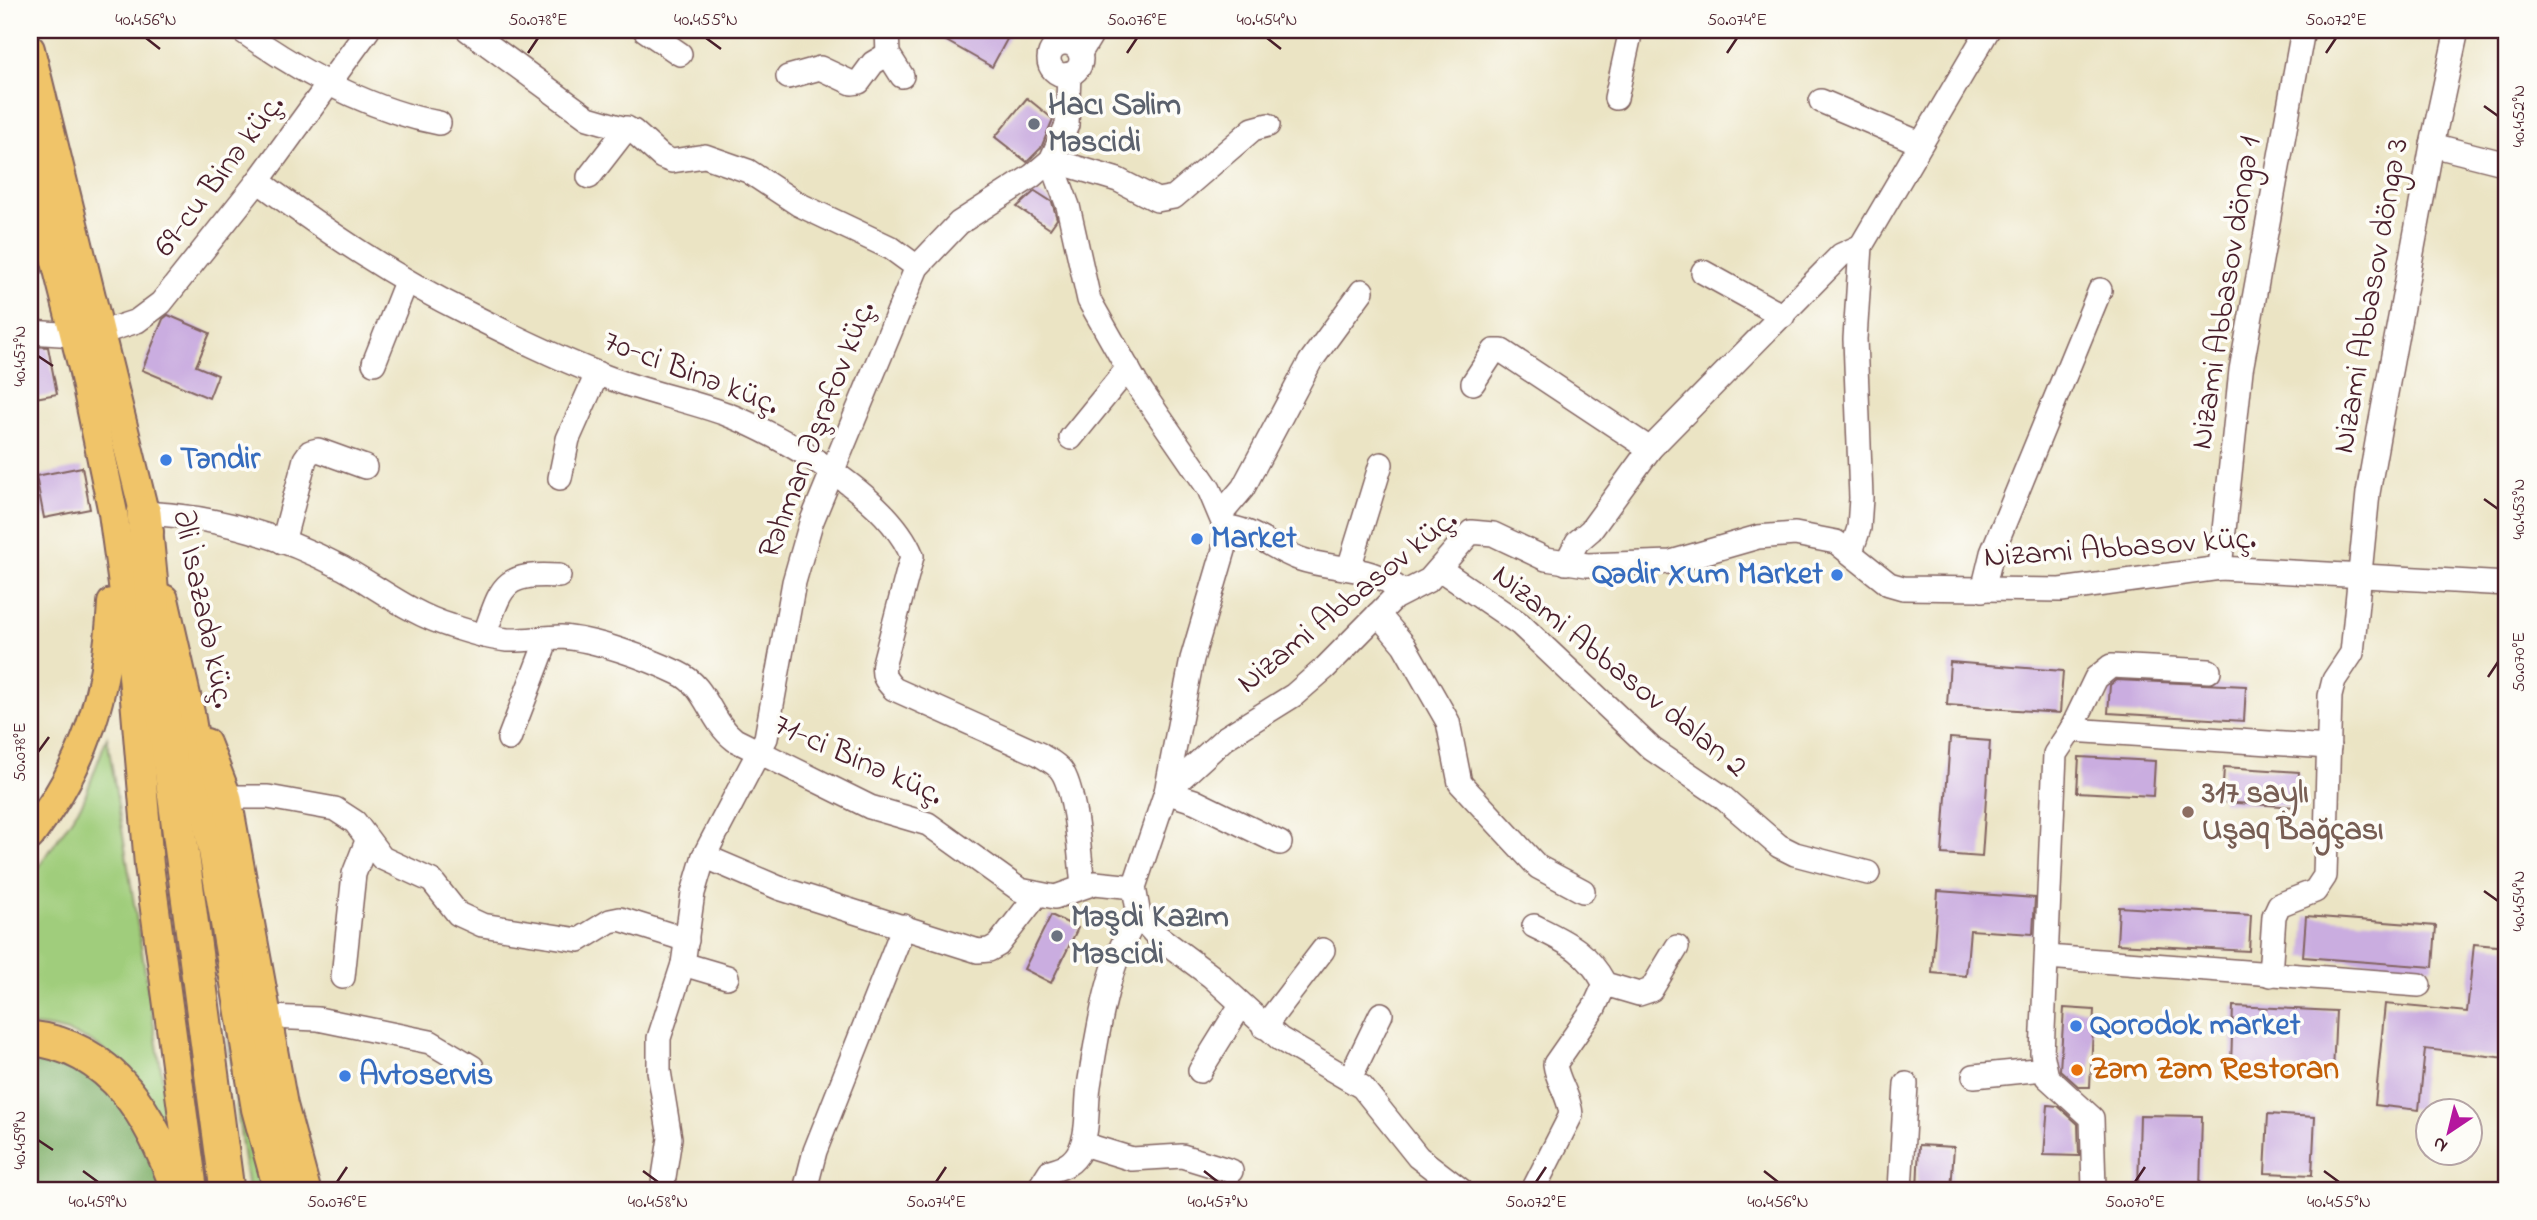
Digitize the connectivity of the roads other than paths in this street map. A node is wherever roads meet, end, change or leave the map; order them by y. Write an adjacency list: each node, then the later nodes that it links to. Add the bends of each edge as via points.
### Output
1 (240, 30): 17 (street)
2 (369, 30): 17 (street, 69-cu Binə küç.)
3 (468, 30): 22 (street, via 570,107 588,118)
4 (645, 30): 13 (street)
5 (887, 30): 14 (street)
6 (1094, 30): 11 (street)
7 (1630, 30): 18 (street)
8 (1988, 30): 23 (street)
9 (2304, 30): 55 (street, Nizami Abbasov döngə 1, via 2241,370)
10 (2457, 30): 24 (street, Nizami Abbasov döngə 3)
11 (1069, 42): 26 (street, Rəhman Əşrəfov küç., via 1052,48 1049,61 1056,72 1069,74 1067,125)
12 (30, 49): 38 (main road, Əli İsazadə küç.)
13 (680, 54)
14 (888, 54): 15 (street, via 873,63 859,82 820,68); 16 (street)
15 (788, 76)
16 (902, 76)
17 (329, 83): 20 (street, via 394,111); 29 (street, 69-cu Binə küç.)
18 (1616, 98)
19 (1821, 101): 23 (street)
20 (439, 123)
21 (1268, 125): 26 (street, via 1253,129 1174,197 1164,200 1097,172)
22 (627, 128): 28 (street); 31 (street, via 672,161 705,156 748,170 798,204 891,248)
23 (1920, 143): 30 (street)
24 (2432, 145): 27 (street); 58 (street, Nizami Abbasov döngə 3, via 2368,493)
25 (30, 159): 38 (main road, Əli İsazadə küç.)
26 (1051, 160): 31 (street, Rəhman Əşrəfov küç., via 959,223); 40 (street, via 1068,206 1090,300)
27 (2507, 164)
28 (589, 177)
29 (258, 181): 33 (street, 70-ci Binə küç.); 38 (street, 69-cu Binə küç., via 161,303 136,321)
30 (1861, 246): 36 (street, via 1841,255); 52 (street, via 1854,339 1861,498)
31 (917, 267): 47 (street, Rəhman Əşrəfov küç.)
32 (1703, 272): 36 (street)
33 (406, 282): 39 (street); 41 (street, 70-ci Binə küç.)
34 (2100, 290): 60 (street, via 1992,553)
35 (1362, 291): 50 (street, via 1310,362)
36 (1783, 316): 44 (street)
37 (30, 332): 38 (street)
38 (88, 334): 49 (main road, Əli İsazadə küç.)
39 (374, 363)
40 (1128, 368): 43 (street); 50 (street, via 1201,476)
41 (597, 374): 47 (street, 70-ci Binə küç., via 748,423); 48 (street, via 568,439)
42 (1473, 383): 44 (street, via 1494,351 1502,351)
43 (1071, 438)
44 (1650, 449): 53 (street, via 1591,530 1577,542)
45 (1381, 464): 54 (street)
46 (365, 467): 51 (street, via 318,450 310,452)
47 (831, 471): 70 (street, Rəhman Əşrəfov küç., via 802,550); 78 (street, 70-ci Binə küç., via 886,516 912,556 884,663 886,681 894,689 1039,754 1060,769 1067,781)
48 (560, 478)
49 (129, 513): 51 (street, 71-ci Binə küç., via 204,518); 66 (main road, Əli İsazadə küç.); 73 (main road, via 109,658 90,735 67,781); 109 (main road, via 129,628 149,865); 110 (highway, via 163,709)
50 (1223, 520): 54 (street, via 1303,560); 71 (street, via 1224,550 1192,659)
51 (283, 542): 63 (street, 71-ci Binə küç., via 343,568 428,618)
52 (1851, 552): 53 (street, Nizami Abbasov küç., via 1836,542 1795,534 1758,537 1671,562); 60 (street, Nizami Abbasov küç., via 1889,584)
53 (1566, 563): 56 (street, Nizami Abbasov küç., via 1477,530 1465,537)
54 (1349, 568): 61 (street, via 1385,578)
55 (2220, 568): 58 (street, Nizami Abbasov küç.); 60 (street, Nizami Abbasov küç., via 2085,589)
56 (1441, 570): 61 (street, Nizami Abbasov küç.); 77 (street, Nizami Abbasov dalan 2, via 1520,624 1652,749 1721,796 1779,846)
57 (559, 576): 63 (street, via 520,576 508,583)
58 (2360, 576): 59 (street, Nizami Abbasov küç.); 69 (street, Nizami Abbasov döngə 3, via 2352,653 2334,680 2330,696)
59 (2507, 584)
60 (1983, 590)
61 (1402, 592): 62 (street, Nizami Abbasov küç.)
62 (1378, 614): 71 (street, Nizami Abbasov küç., via 1294,695 1225,738); 80 (street, via 1404,645 1448,722 1460,783 1538,867)
63 (484, 636): 64 (street, 71-ci Binə küç.)
64 (543, 638): 68 (street, via 543,650); 70 (street, 71-ci Binə küç., via 563,637 598,645 680,673 695,684 723,731)
65 (2209, 671): 67 (street, via 2111,666 2096,678)
66 (190, 713): 72 (main road); 111 (main road, Əli İsazadə küç., via 256,1109)
67 (2071, 730): 69 (street); 88 (street, via 2055,754)
68 (509, 739)
69 (2329, 747): 90 (street, Nizami Abbasov döngə 3, via 2325,876 2315,891 2279,905 2274,916)
70 (760, 753): 76 (street, Rəhman Əşrəfov küç.); 81 (street, 71-ci Binə küç., via 870,807 928,824 1020,890)
71 (1166, 792): 75 (street); 79 (street, Nizami Abbasov küç.)
72 (227, 797): 74 (street, via 268,797 335,809 355,822); 97 (main road)
73 (30, 836)
74 (367, 841): 85 (street, via 390,863 432,881 458,914 482,925 579,940 620,919); 91 (street, via 354,874)
75 (1280, 843)
76 (704, 856): 83 (street, via 779,888); 85 (street, Rəhman Əşrəfov küç.)
77 (1868, 873)
78 (1083, 886): 79 (street); 81 (street, via 1055,897)
79 (1134, 887): 82 (street)
80 (1583, 891)
81 (1037, 895): 83 (street, via 989,950 978,951)
82 (1139, 916): 95 (street); 106 (street, via 1126,934 1105,1006)
83 (904, 926): 114 (street, via 815,1151)
84 (1534, 926): 93 (street, via 1576,946 1593,962)
85 (687, 940): 89 (street, Rəhman Əşrəfov küç.)
86 (1677, 947): 93 (street, via 1651,990 1639,995)
87 (1323, 950): 98 (street)
88 (2048, 957): 90 (street); 101 (street)
89 (683, 964): 92 (street); 113 (street, Rəhman Əşrəfov küç., via 659,1038 659,1071 670,1138)
90 (2270, 975): 94 (street)
91 (343, 977)
92 (727, 977)
93 (1605, 984): 117 (street, via 1555,1064 1571,1115)
94 (2419, 985)
95 (1241, 1005): 98 (street); 102 (street)
96 (1381, 1014): 104 (street)
97 (269, 1017): 100 (street, via 318,1019 430,1042); 112 (main road, via 283,1105)
98 (1264, 1027): 104 (street)
99 (30, 1038): 108 (highway, via 73,1049 106,1069 155,1129)
100 (472, 1067)
101 (2044, 1069): 103 (street); 119 (street, via 2054,1086 2092,1118)
102 (1200, 1071)
103 (1974, 1076)
104 (1350, 1077): 116 (street, via 1378,1104 1418,1157)
105 (1906, 1084): 118 (street)
106 (1083, 1144): 107 (street, via 1132,1160 1182,1156); 115 (street, via 1074,1161 1050,1171)
107 (1231, 1171)
108 (178, 1190)
109 (193, 1190)
110 (227, 1190)
111 (278, 1190)
112 (306, 1190)
113 (662, 1190)
114 (805, 1190)
115 (1038, 1190)
116 (1461, 1190)
117 (1533, 1190)
118 (1900, 1190)
119 (2094, 1190)

